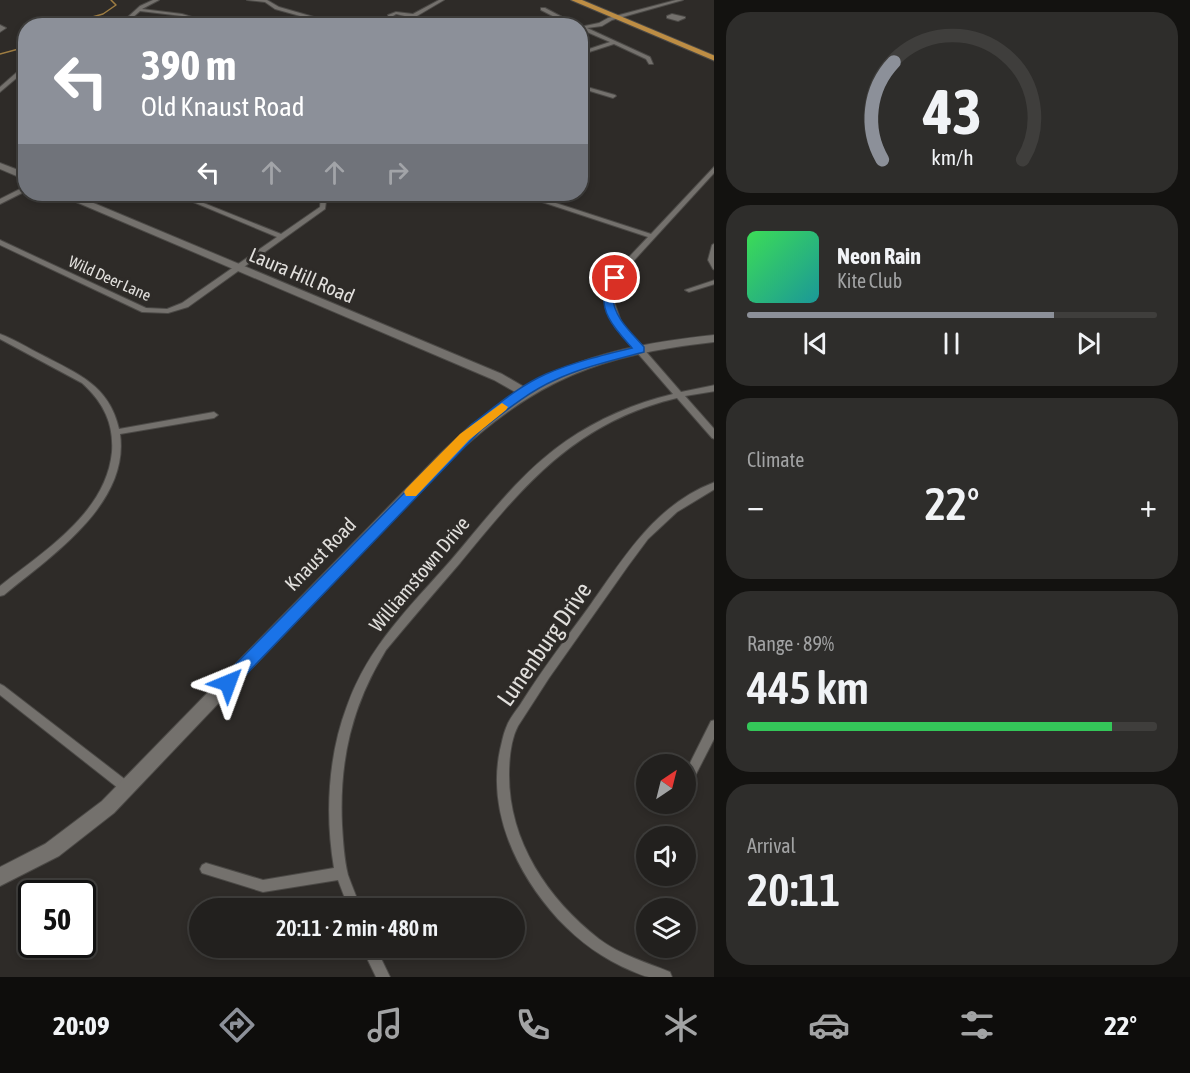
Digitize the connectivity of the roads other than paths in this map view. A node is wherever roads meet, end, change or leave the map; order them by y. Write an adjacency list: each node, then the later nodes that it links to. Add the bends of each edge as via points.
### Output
1 (157, 0): 9 (street)
2 (249, 0): 3 (street)
3 (265, 0): 14 (street, via 277,8)
4 (442, 0): 11 (street)
5 (575, 0): 18 (main road)
6 (681, 0): 7 (street)
7 (652, 7): 10 (street); 18 (street)
8 (543, 9): 17 (street)
9 (139, 10): 12 (street); 13 (street)
10 (671, 15)
11 (414, 16): 15 (street, via 390,15); 16 (street)
12 (130, 18)
13 (192, 18)
14 (313, 18)
15 (396, 18)
16 (411, 18)
17 (562, 18)
18 (614, 19): 20 (street); 25 (main road)
19 (0, 26): 22 (street, via 4,28)
20 (588, 27)
21 (588, 30): 23 (street)
22 (0, 31)
23 (613, 43): 24 (street); 26 (street, via 648,58)
24 (588, 51)
25 (714, 59)
26 (651, 63)
27 (18, 74): 29 (street)
28 (588, 88): 30 (street)
29 (0, 90)
30 (613, 96)
31 (0, 166): 33 (main road)
32 (714, 168): 41 (street)
33 (18, 174)
34 (18, 192): 39 (street)
35 (82, 201): 44 (main road, Laura Hill Road)
36 (194, 201): 40 (street)
37 (324, 201): 40 (street, Wild Deer Lane, via 323,208)
38 (544, 201): 41 (street)
39 (0, 202)
40 (280, 236): 44 (street, Wild Deer Lane)
41 (652, 236): 50 (street, via 615,278 608,296 618,325)
42 (0, 242): 44 (street, Wild Deer Lane, via 145,310 157,312 185,305)
43 (714, 245): 45 (street)
44 (238, 267): 52 (main road, Laura Hill Road, via 498,377)
45 (714, 268)
46 (714, 282): 47 (street)
47 (689, 290)
48 (0, 336): 55 (street, via 85,381 105,401)
49 (714, 338): 50 (main road, Knaust Road)
50 (640, 349): 52 (main road, Knaust Road, via 581,365); 53 (street)
51 (714, 388): 53 (street, Williamstown Drive)
52 (524, 392): 62 (main road, Knaust Road, via 476,427 446,456)
53 (679, 395): 56 (street); 64 (street, Williamstown Drive, via 644,405 597,426 549,459 518,489 382,647 366,670 354,699 338,757 335,784)
54 (214, 415): 55 (street)
55 (116, 432): 58 (street, via 116,463 104,495 63,539)
56 (714, 436)
57 (714, 485): 69 (street, Lunenburg Drive, via 667,514 643,539 529,698 509,732 502,767 503,802 513,840 533,878 562,914 596,945)
58 (0, 592)
59 (0, 689): 62 (street)
60 (714, 725): 61 (street)
61 (696, 762)
62 (128, 788): 65 (main road, Knaust Road, via 68,839)
63 (206, 870): 64 (street, via 263,886)
64 (342, 873): 66 (street, Williamstown Drive)
65 (0, 877)
66 (351, 898)
67 (374, 958): 68 (street)
68 (383, 977)
69 (664, 977)

